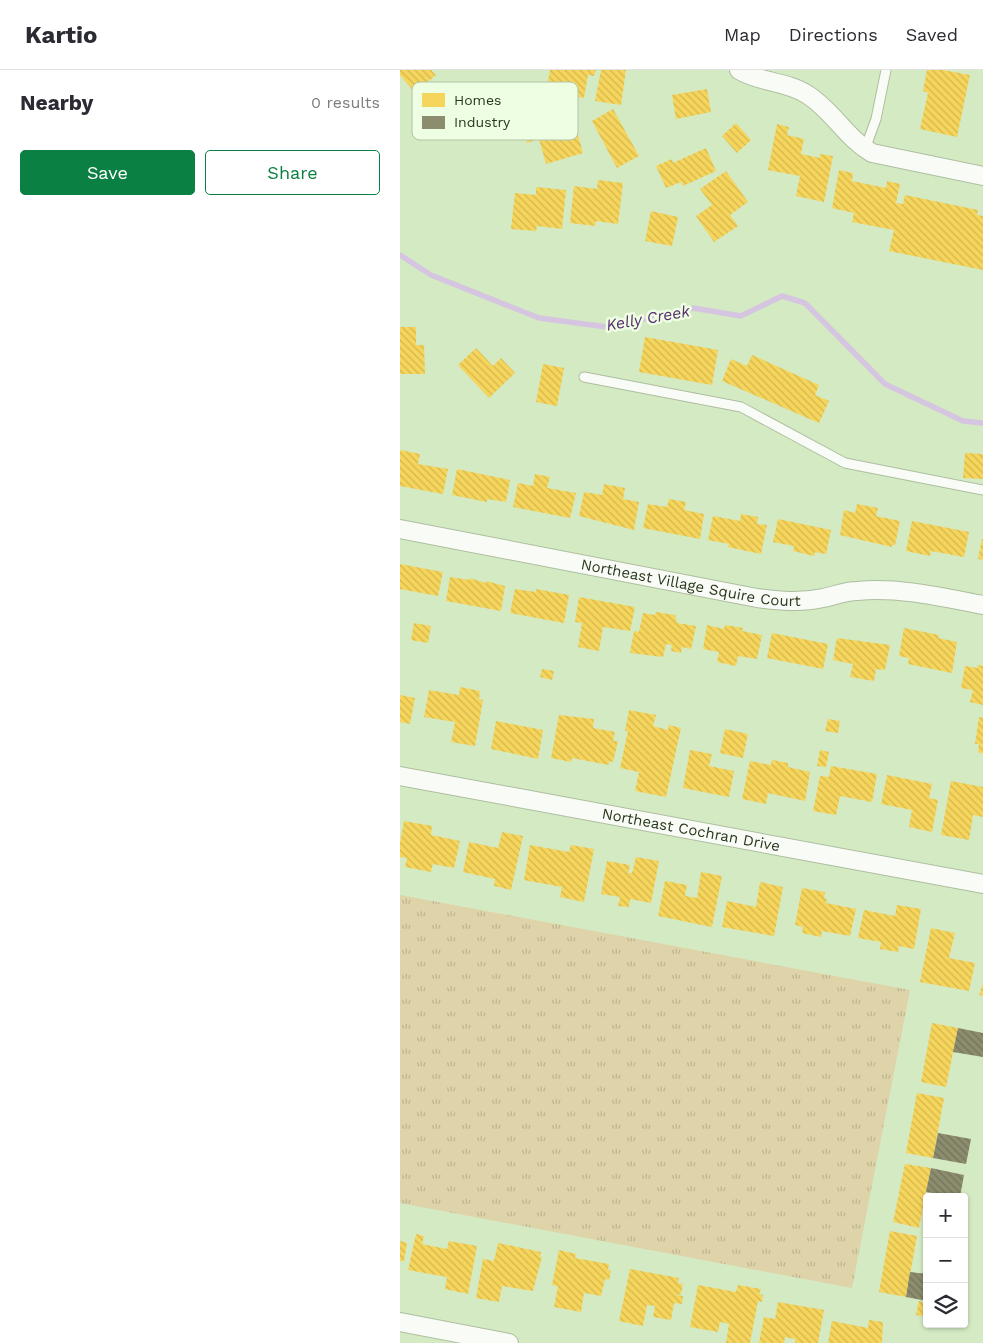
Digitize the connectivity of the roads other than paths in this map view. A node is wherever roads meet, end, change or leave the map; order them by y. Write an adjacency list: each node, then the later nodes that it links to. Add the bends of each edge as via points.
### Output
1 (738, 70): 3 (street, via 794,88 820,104)
2 (886, 70): 3 (lane, via 876,119)
3 (865, 149): 4 (street, via 891,158)
4 (983, 176)
5 (584, 377): 6 (lane, via 741,407 845,463)
6 (983, 490)
7 (400, 529): 8 (street, Northeast Village Squire Court, via 757,598 790,602 822,599 855,590 889,590)
8 (983, 605)
9 (400, 776): 10 (street, Northeast Cochran Drive)
10 (983, 884)
11 (400, 1322): 12 (street)
12 (509, 1343)

